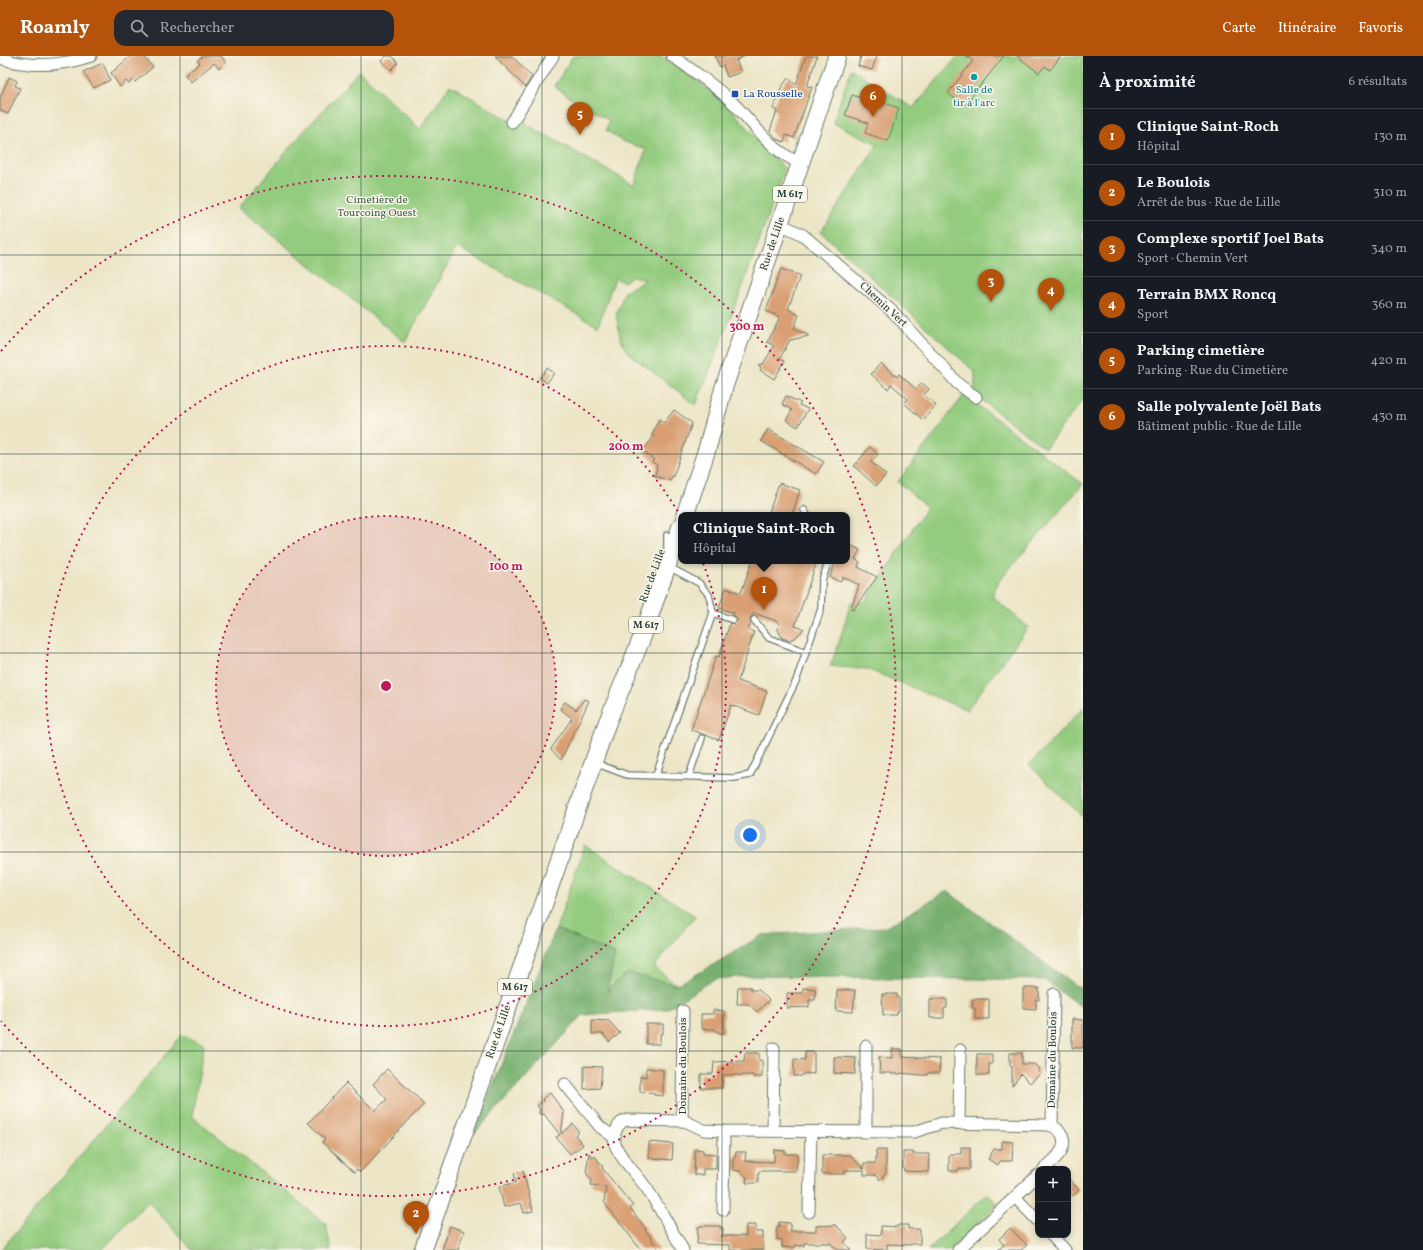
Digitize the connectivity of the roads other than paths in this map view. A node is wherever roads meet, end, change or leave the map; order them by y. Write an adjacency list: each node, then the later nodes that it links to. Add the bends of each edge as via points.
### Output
1 (91, 56): 5 (street, via 42,65 17,63)
2 (553, 56): 6 (street)
3 (672, 56): 7 (street, via 723,94 781,153)
4 (837, 56): 7 (main road, Rue de Lille / M 617)
5 (0, 58)
6 (512, 122)
7 (801, 163): 8 (main road, Rue de Lille / M 617)
8 (780, 224): 9 (main road, Rue de Lille / M 617); 10 (street, Chemin Vert, via 803,235 870,292 904,323 958,384)
9 (724, 387): 11 (main road, Rue de Lille / M 617, via 704,434); 12 (main road, Rue de Lille / M 617)
10 (976, 398)
11 (680, 512)
12 (686, 512)
13 (678, 517): 14 (main road, Rue de Lille / M 617)
14 (674, 530): 16 (main road, Rue de Lille / M 617); 21 (main road, Rue de Lille / M 617, via 638,619)
15 (828, 564): 20 (lane, via 822,580 821,609)
16 (667, 566): 17 (lane, via 699,584 709,595); 21 (main road, Rue de Lille / M 617, via 643,635)
17 (713, 613): 18 (lane); 24 (lane)
18 (733, 620)
19 (754, 620): 20 (lane, via 769,638)
20 (806, 652): 25 (lane, via 796,681 750,775 734,778)
21 (607, 723): 23 (main road, Rue de Lille / M 617)
22 (702, 738): 25 (lane)
23 (593, 762): 24 (lane, via 627,775); 47 (main road, Rue de Lille / M 617)
24 (656, 775): 25 (lane)
25 (689, 776)
26 (1054, 994): 34 (street, Domaine du Boulois)
27 (683, 1011): 32 (street, Domaine du Boulois)
28 (866, 1046): 38 (street)
29 (774, 1048): 36 (street)
30 (960, 1050): 33 (street)
31 (565, 1084): 39 (street, via 600,1127)
32 (682, 1121): 35 (street, Domaine du Boulois, via 704,1130); 39 (street, Domaine du Boulois, via 625,1120 617,1128)
33 (958, 1123): 34 (street, Domaine du Boulois); 38 (street, Domaine du Boulois, via 937,1123 914,1132)
34 (1052, 1126): 40 (street, via 1060,1131 1063,1144 1059,1154)
35 (724, 1131): 36 (street, Domaine du Boulois); 43 (street)
36 (774, 1132): 37 (street, Domaine du Boulois)
37 (811, 1132): 38 (street, Domaine du Boulois); 44 (street)
38 (866, 1132)
39 (615, 1138): 48 (street, via 619,1152 649,1191)
40 (1047, 1166)
41 (1035, 1178): 42 (street)
42 (1015, 1197): 45 (street); 49 (street)
43 (724, 1210)
44 (809, 1212)
45 (1035, 1218)
46 (1054, 1238): 50 (street)
47 (423, 1250)
48 (683, 1250)
49 (958, 1250)
50 (1065, 1250)

